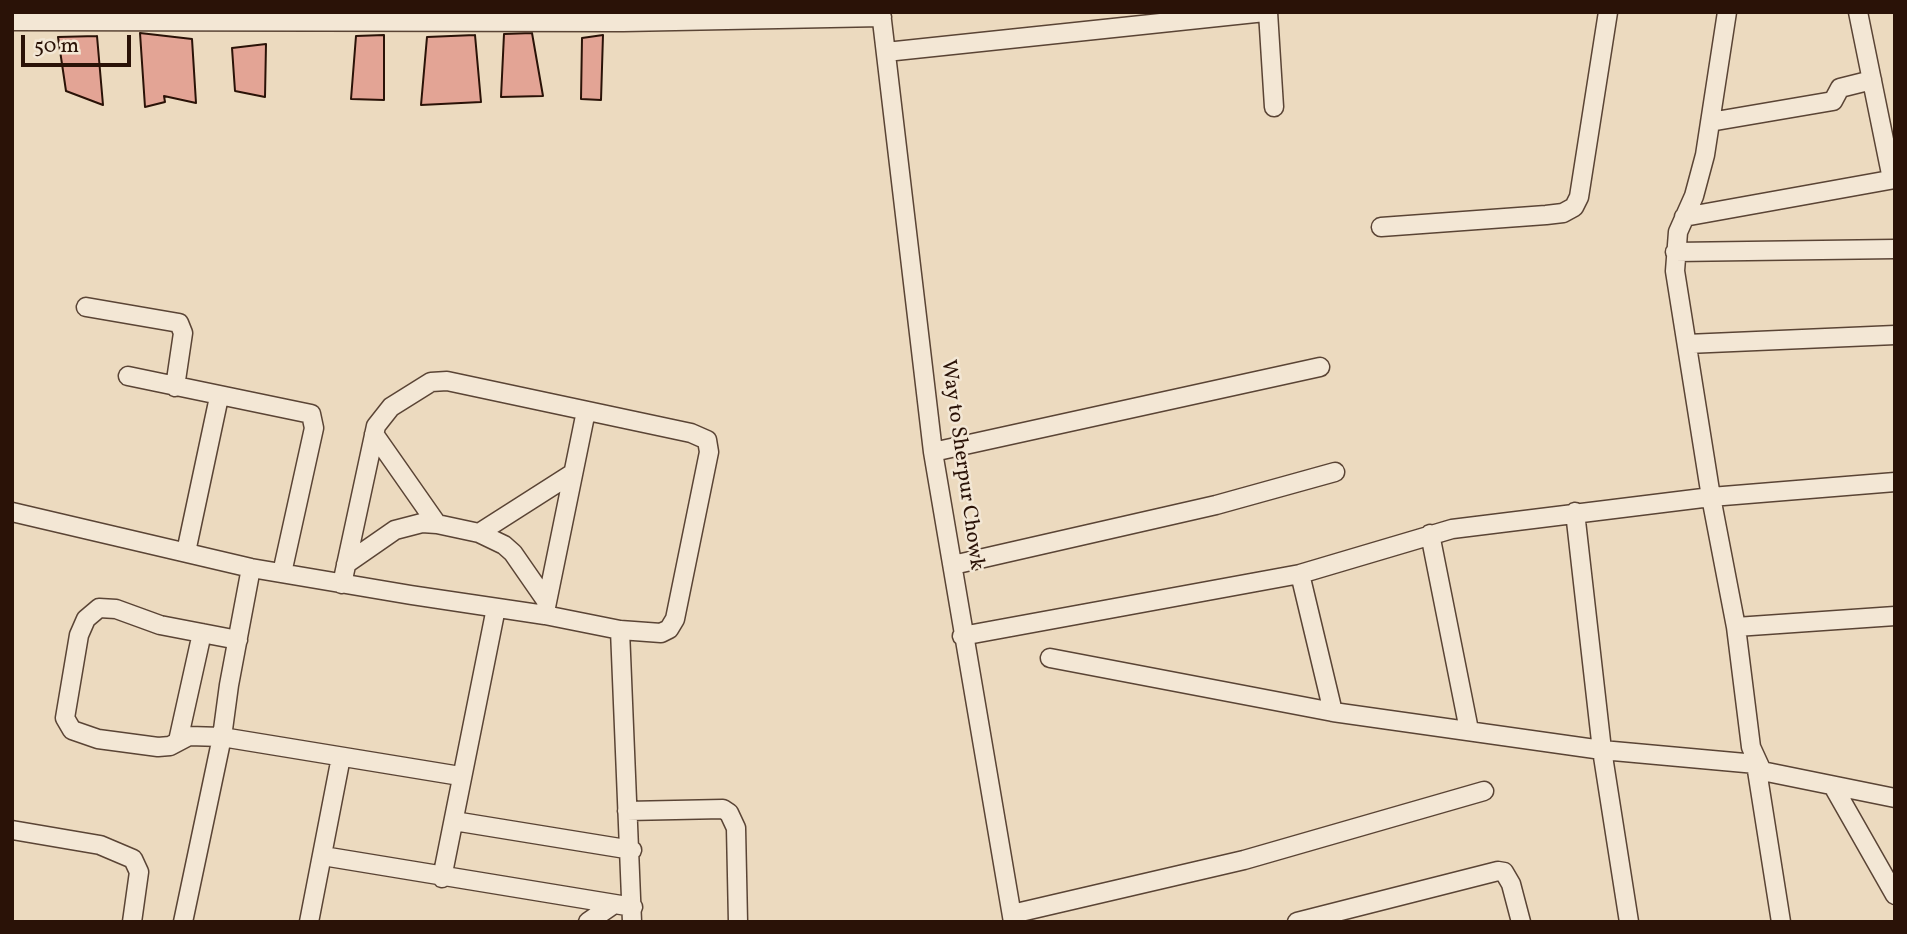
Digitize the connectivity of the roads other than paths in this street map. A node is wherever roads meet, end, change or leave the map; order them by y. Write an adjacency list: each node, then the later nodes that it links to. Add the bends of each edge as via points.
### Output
1 (1267, 12): 9 (street); 11 (street)
2 (1608, 12): 15 (street, via 1574,207 1546,215)
3 (1727, 12): 12 (street)
4 (1858, 12): 10 (street)
5 (881, 14): 6 (street); 9 (street, Way to Sherpur Chowk)
6 (622, 17): 7 (street)
7 (227, 18): 8 (street)
8 (12, 21)
9 (886, 52): 27 (street, Way to Sherpur Chowk)
10 (1872, 80): 12 (street, via 1840,88 1833,101); 13 (street)
11 (1274, 107)
12 (1710, 122): 14 (street, via 1701,174)
13 (1894, 179): 14 (street)
14 (1684, 217): 17 (street)
15 (1381, 227)
16 (1895, 249): 17 (street)
17 (1675, 252): 20 (street)
18 (86, 307): 23 (street, via 179,323 183,333)
19 (1895, 335): 20 (street)
20 (1687, 344): 31 (street)
21 (1320, 366): 27 (street)
22 (128, 376): 23 (street)
23 (174, 387): 24 (street)
24 (219, 397): 37 (street); 41 (street, via 311,414 315,421)
25 (586, 411): 26 (street, via 439,380 391,407 380,417); 29 (street); 48 (street, via 702,436 709,446 675,619 661,633)
26 (374, 434): 34 (street); 38 (street)
27 (933, 452): 39 (street, Way to Sherpur Chowk)
28 (1335, 472): 39 (street, via 1216,505)
29 (573, 473): 35 (street); 45 (street)
30 (1895, 482): 31 (street)
31 (1711, 498): 33 (street); 47 (street)
32 (12, 512): 37 (street)
33 (1575, 512): 36 (street); 57 (street)
34 (437, 524): 35 (street); 38 (street, via 396,530)
35 (480, 533): 45 (street, via 513,553)
36 (1430, 534): 42 (street); 54 (street)
37 (186, 552): 40 (street)
38 (346, 564): 43 (street)
39 (953, 565): 50 (street, Way to Sherpur Chowk)
40 (251, 568): 41 (street); 51 (street)
41 (282, 573): 43 (street)
42 (1300, 574): 50 (street); 53 (street)
43 (342, 584): 44 (street)
44 (496, 608): 45 (street); 60 (street)
45 (546, 608): 48 (street)
46 (1895, 616): 47 (street)
47 (1735, 627): 59 (street)
48 (620, 630): 64 (street)
49 (202, 633): 51 (street); 56 (street); 56 (street, via 160,625 109,607 93,612 79,635 64,712 69,727 97,739 146,746 170,746)
50 (962, 636): 73 (street, Way to Sherpur Chowk)
51 (238, 640): 55 (street)
52 (1050, 658): 53 (street)
53 (1333, 712): 54 (street)
54 (1469, 730): 57 (street)
55 (222, 737): 56 (street, via 189,736); 58 (street); 75 (street)
56 (178, 741)
57 (1601, 750): 59 (street); 81 (street)
58 (341, 757): 60 (street); 68 (street)
59 (1756, 764): 61 (street, via 1762,771); 82 (street)
60 (460, 776): 65 (street)
61 (1833, 786): 63 (street); 70 (street)
62 (1484, 791): 73 (street, via 1244,860)
63 (1895, 798)
64 (627, 811): 67 (street); 78 (street, via 723,809 729,813 736,828)
65 (454, 821): 67 (street); 69 (street)
66 (12, 830): 74 (street, via 100,845 133,859 139,872)
67 (632, 850): 72 (street)
68 (323, 856): 69 (street); 76 (street)
69 (442, 878): 71 (street)
70 (1895, 895)
71 (614, 904): 72 (street); 77 (street)
72 (633, 914)
73 (1013, 918)
74 (132, 922)
75 (183, 922)
76 (309, 922)
77 (588, 922)
78 (738, 922)
79 (1297, 922): 80 (street, via 1498,871 1504,872 1511,884)
80 (1521, 922)
81 (1629, 922)
82 (1781, 922)

